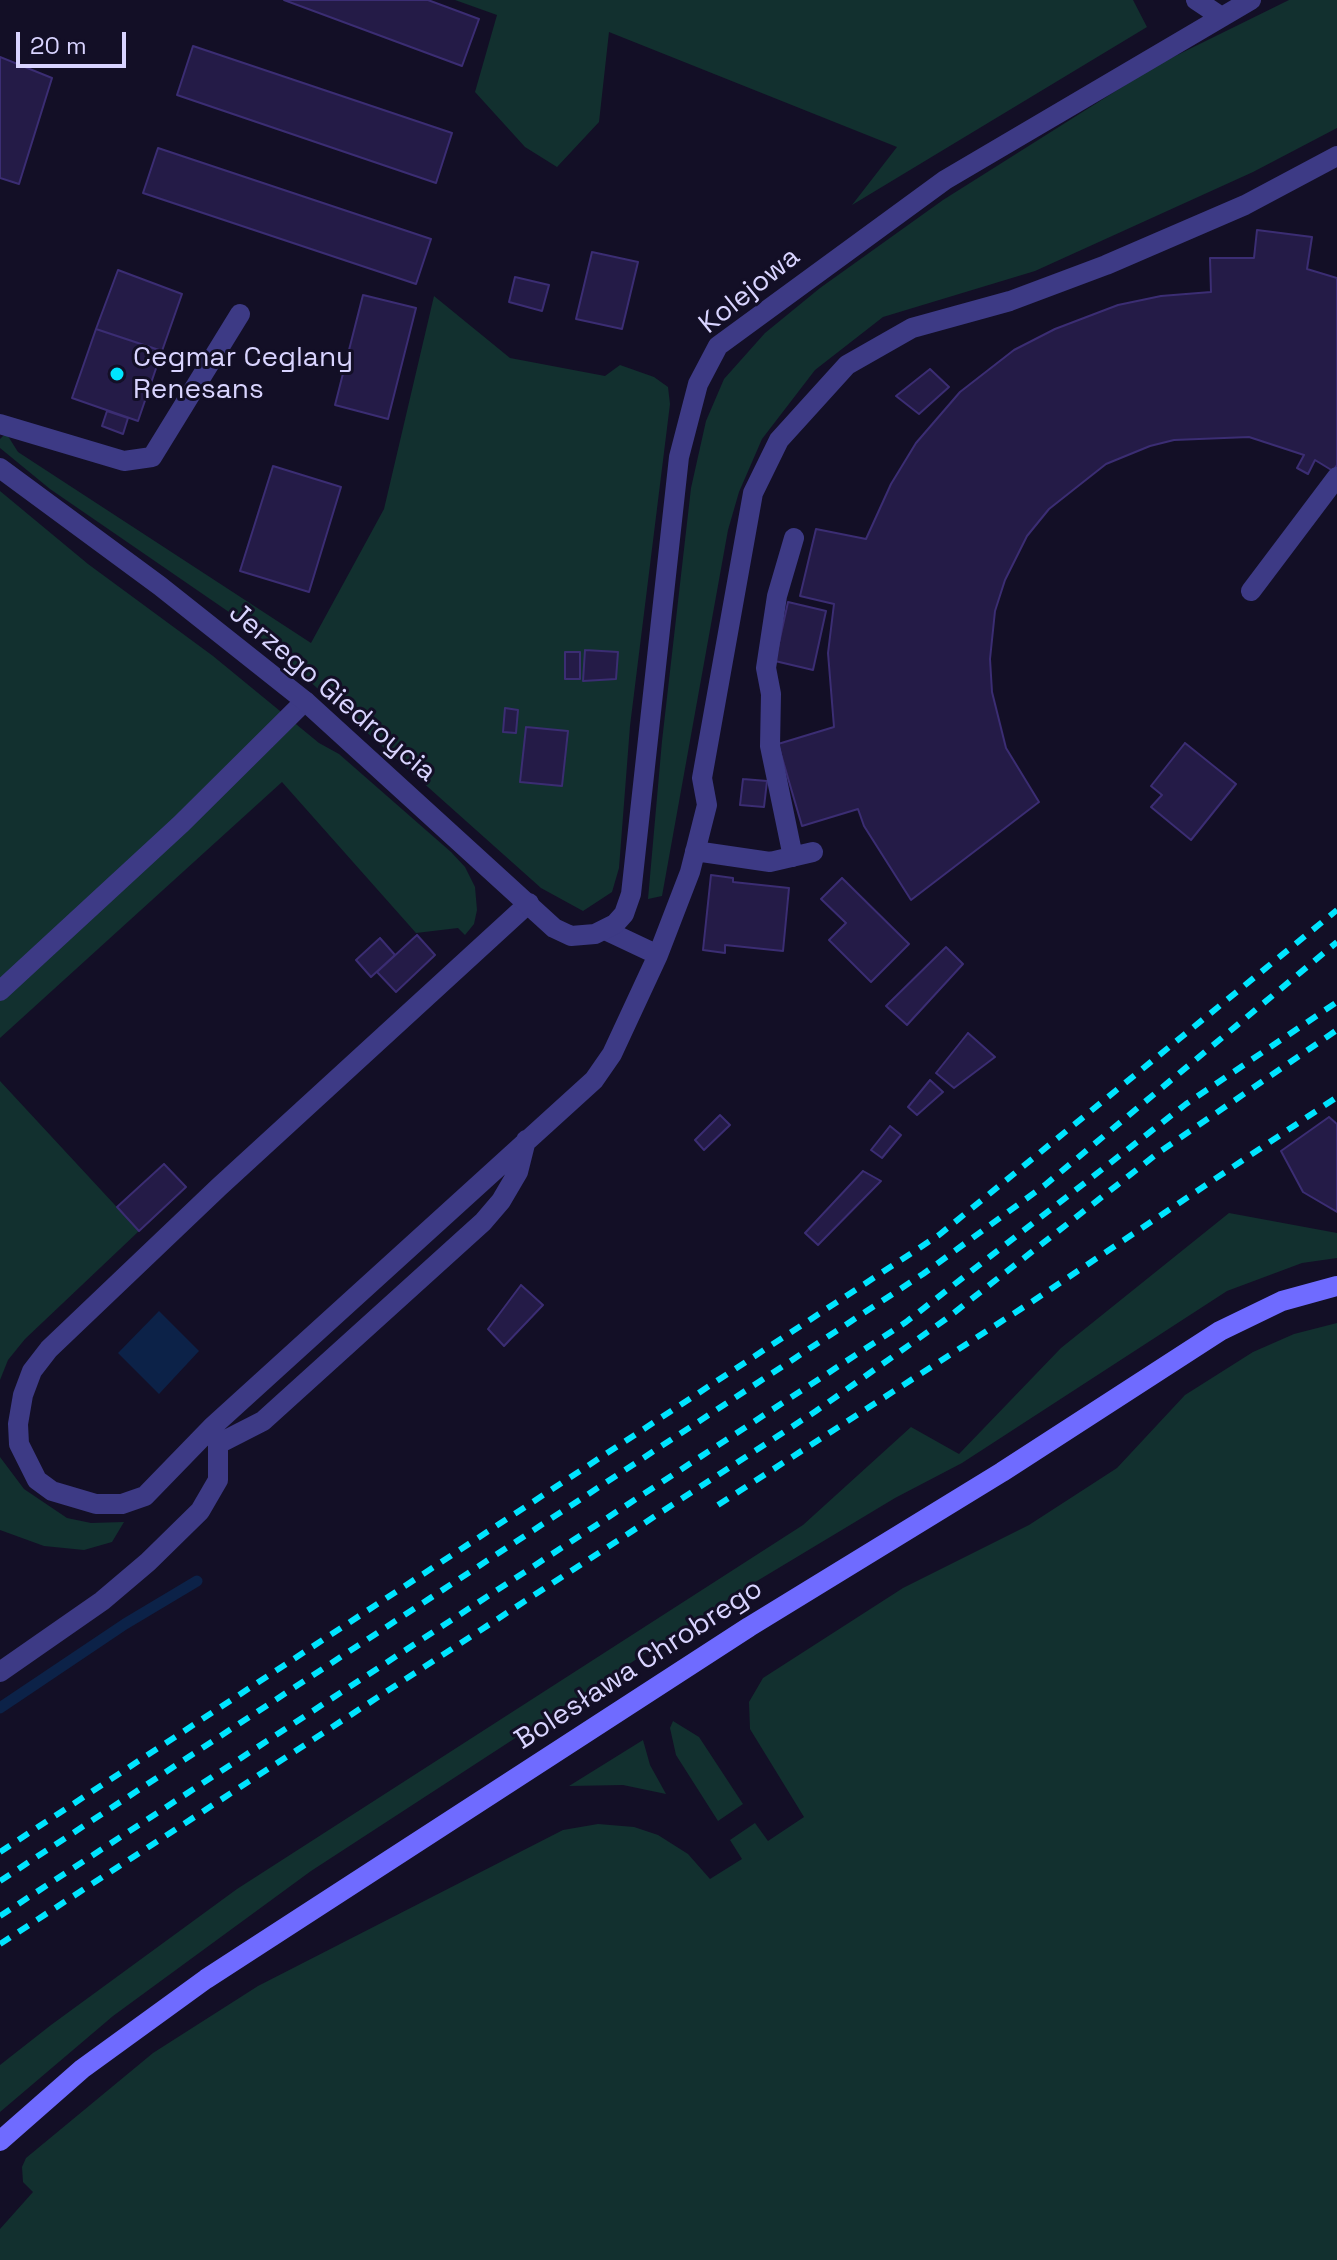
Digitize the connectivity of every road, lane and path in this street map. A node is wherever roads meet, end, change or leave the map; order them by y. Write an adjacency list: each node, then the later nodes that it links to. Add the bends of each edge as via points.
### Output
1 (1196, 0): 3 (street)
2 (1251, 0): 3 (street, Kolejowa)
3 (1220, 16): 16 (street, Kolejowa, via 945,180 718,346 698,384 679,457 634,867 624,914)
4 (1337, 156): 12 (street, via 1245,205 1106,265 1010,301 912,328 847,365 779,440 753,493 702,778 707,805)
5 (240, 314): 6 (street, via 152,457 124,461)
6 (0, 424)
7 (0, 468): 11 (street, Jerzego Giedroycia)
8 (1337, 477): 10 (street)
9 (794, 538): 14 (street, via 777,596 766,668 770,746)
10 (1251, 591)
11 (305, 701): 15 (street, Jerzego Giedroycia); 18 (street)
12 (695, 851): 14 (street, via 770,862); 17 (street)
13 (813, 852): 14 (street)
14 (793, 857)
15 (529, 903): 16 (street, Jerzego Giedroycia, via 563,933 584,936); 21 (street, via 49,1349 32,1371 18,1424 19,1444 37,1480 52,1491 96,1504 122,1504 145,1496)
16 (605, 930): 17 (street)
17 (658, 955): 19 (street, via 612,1054 594,1080)
18 (0, 991)
19 (526, 1140): 21 (street); 21 (street, via 518,1172 483,1222 263,1421)
20 (1337, 1286): 23 (street, Bolesława Chrobrego, via 1292,1297 1232,1324 749,1627 206,1979 82,2069)
21 (215, 1436): 22 (street, via 218,1480 200,1511 102,1601)
22 (0, 1672)
23 (0, 2141)

